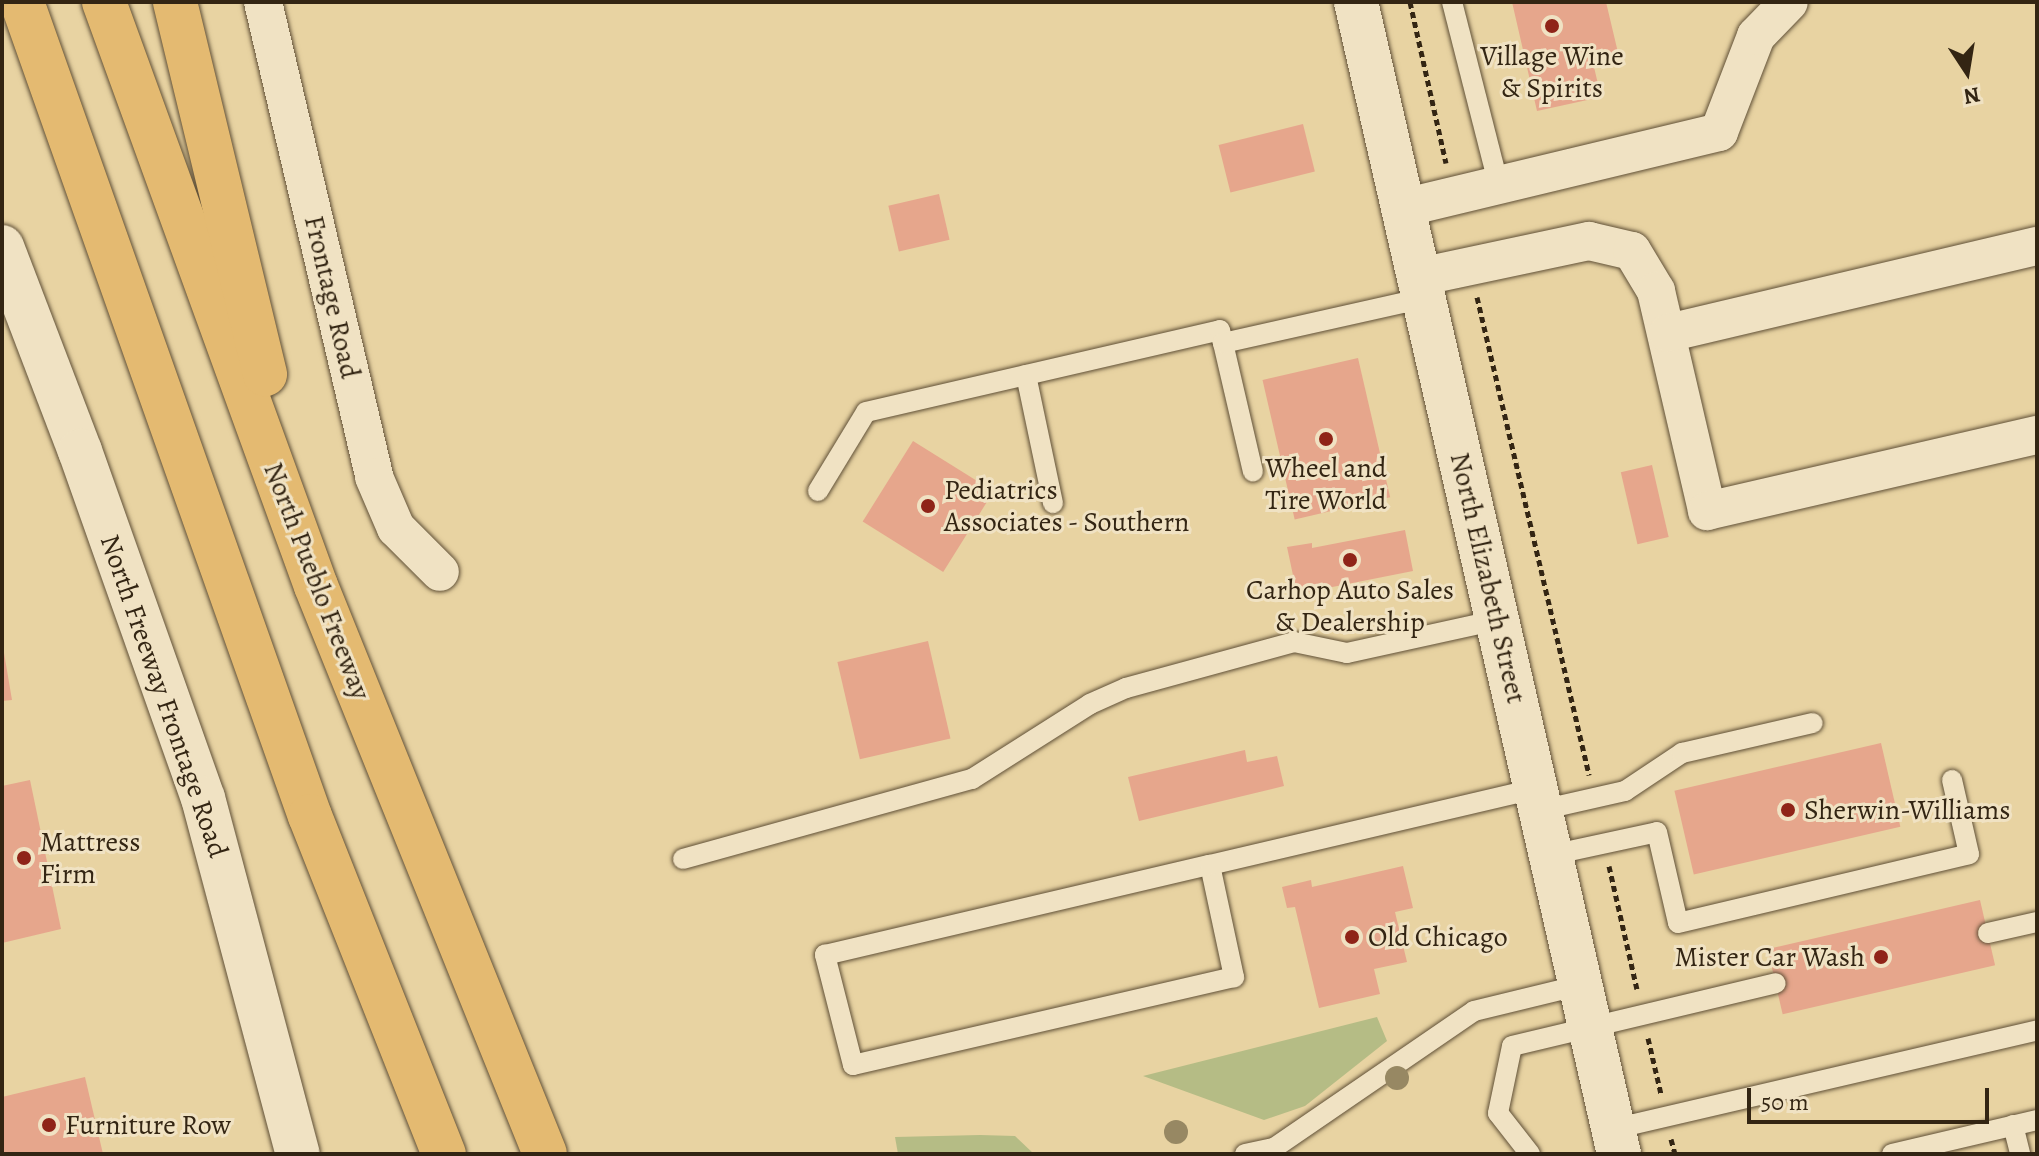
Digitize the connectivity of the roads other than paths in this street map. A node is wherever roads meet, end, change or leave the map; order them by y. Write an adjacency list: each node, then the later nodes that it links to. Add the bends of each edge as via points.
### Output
1 (22, 2): 26 (highway)
2 (104, 2): 21 (highway, North Pueblo Freeway)
3 (175, 2): 21 (highway)
4 (263, 2): 20 (street, Frontage Road, via 374,477 396,528)
5 (1356, 2): 9 (main road, North Elizabeth Street)
6 (1452, 2): 8 (lane)
7 (1789, 2): 8 (street, via 1756,36 1719,132)
8 (1499, 186): 9 (street)
9 (1403, 208): 12 (main road, North Elizabeth Street)
10 (2037, 246): 13 (street)
11 (2, 247): 39 (main road, North Freeway Frontage Road, via 203,798)
12 (1422, 288): 13 (street, via 1470,266 1589,241 1632,251 1656,291); 14 (lane); 22 (main road, North Elizabeth Street)
13 (1668, 333): 16 (street, via 1707,511)
14 (1223, 343): 15 (lane, via 1220,330); 17 (lane)
15 (1026, 375): 18 (lane, via 866,412); 19 (lane)
16 (2037, 435)
17 (1253, 472)
18 (818, 491)
19 (1053, 503)
20 (440, 572)
21 (316, 586): 42 (highway, North Pueblo Freeway)
22 (1497, 620): 25 (main road, North Elizabeth Street); 28 (lane, via 1347,653 1294,642 1126,688 1090,704 972,779)
23 (1813, 723): 25 (lane, via 1682,753 1625,791)
24 (1952, 780): 27 (lane, via 1969,854 1678,923 1657,832)
25 (1538, 799): 27 (main road, North Elizabeth Street); 29 (lane)
26 (310, 816): 40 (highway); 41 (highway)
27 (1551, 855): 33 (main road, North Elizabeth Street)
28 (683, 859)
29 (1210, 865): 29 (lane, via 825,955 853,1065 1234,977)
30 (2037, 922): 31 (lane)
31 (1988, 933)
32 (1776, 983): 34 (lane)
33 (1581, 985): 34 (main road, North Elizabeth Street); 43 (lane, via 1474,1011 1274,1148)
34 (1590, 1027): 38 (main road, North Elizabeth Street); 44 (lane, via 1512,1046 1498,1113)
35 (2037, 1030): 38 (lane, via 1667,1117)
36 (2037, 1120): 37 (lane)
37 (2013, 1125): 45 (lane); 46 (lane)
38 (1614, 1147)
39 (298, 1154)
40 (415, 1154)
41 (444, 1154)
42 (545, 1154)
43 (1245, 1154)
44 (1530, 1154)
45 (1892, 1154)
46 (2020, 1154)

